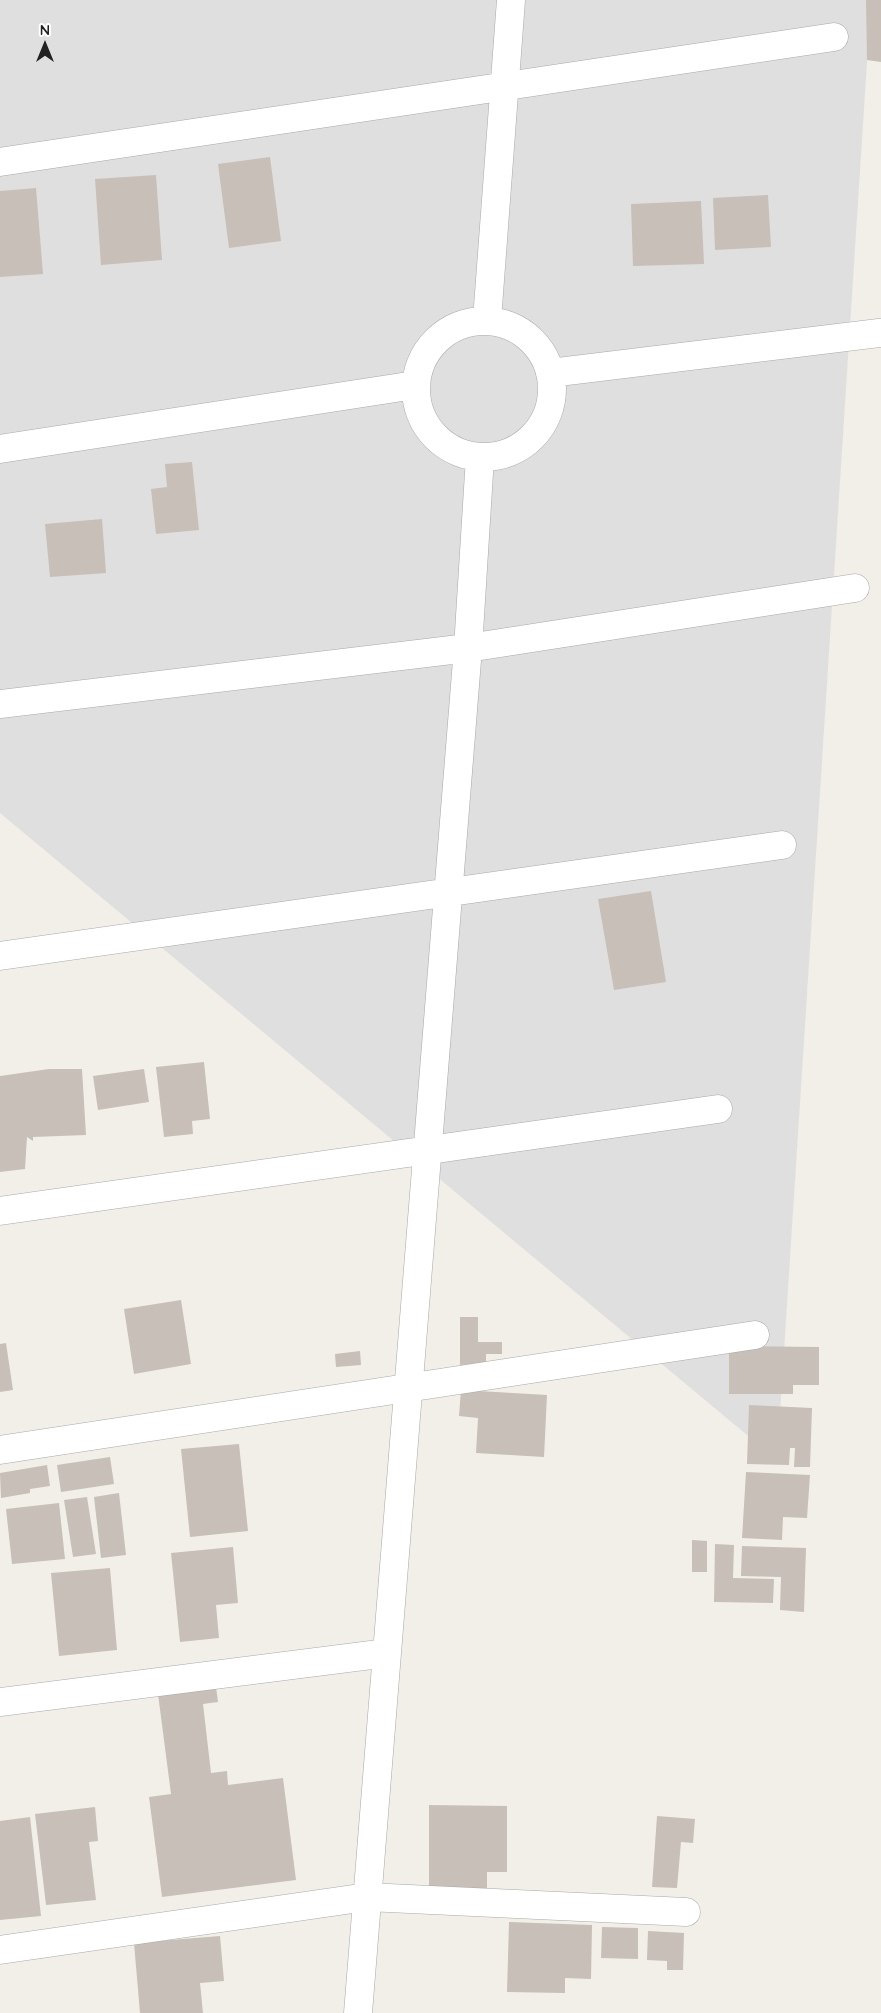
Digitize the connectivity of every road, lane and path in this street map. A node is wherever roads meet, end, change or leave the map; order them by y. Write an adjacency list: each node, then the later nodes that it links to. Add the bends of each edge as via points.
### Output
1 (511, 0): 3 (street)
2 (834, 37): 3 (street)
3 (505, 87): 4 (street); 5 (street)
4 (0, 162)
5 (487, 320): 7 (street, via 515,328 538,347); 8 (street, via 461,324 438,338 422,359)
6 (879, 333): 7 (street)
7 (550, 373): 10 (street, via 552,398 544,422 528,442 505,454)
8 (415, 385): 9 (street); 10 (street, via 419,412 432,435 454,450)
9 (0, 449)
10 (480, 457): 12 (street)
11 (855, 588): 12 (street)
12 (468, 648): 13 (street); 15 (street)
13 (0, 704)
14 (782, 845): 15 (street)
15 (448, 892): 16 (street); 18 (street)
16 (0, 956)
17 (718, 1108): 18 (street)
18 (427, 1150): 19 (street); 21 (street)
19 (0, 1211)
20 (755, 1335): 21 (street)
21 (408, 1388): 22 (street); 23 (street)
22 (0, 1450)
23 (387, 1653): 24 (street); 25 (street)
24 (0, 1702)
25 (367, 1897): 26 (street); 27 (street); 28 (street)
26 (686, 1912)
27 (0, 1950)
28 (358, 2013)

